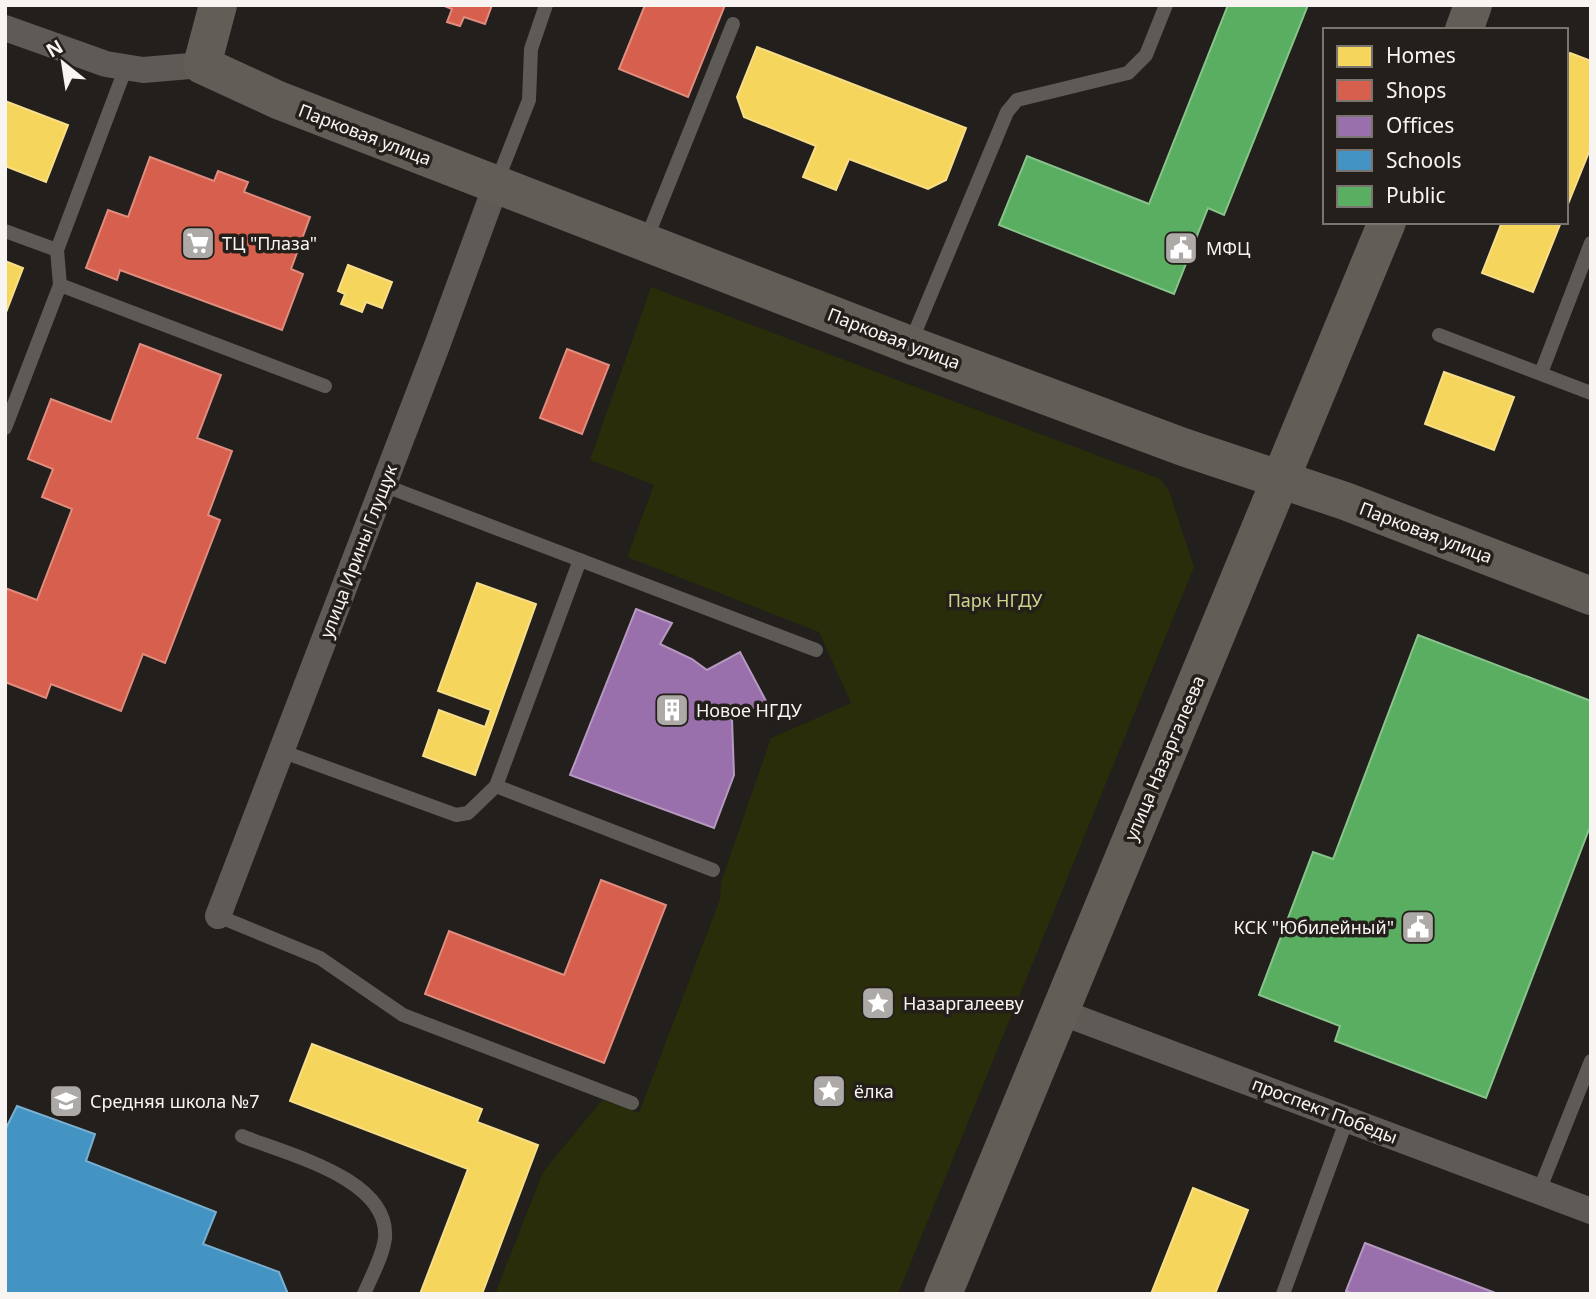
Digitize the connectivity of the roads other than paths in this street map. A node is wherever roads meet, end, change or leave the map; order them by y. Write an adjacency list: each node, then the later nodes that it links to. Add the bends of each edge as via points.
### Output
1 (218, 5): 8 (street)
2 (546, 5): 10 (lane, via 531,49 529,100)
3 (1166, 5): 18 (lane, via 1146,55 1128,73 1017,100 1007,112)
4 (1474, 5): 7 (street)
5 (733, 24): 13 (lane)
6 (5, 28): 9 (street)
7 (1465, 28)
8 (202, 65): 9 (street); 10 (street, Парковая улица, via 300,109)
9 (126, 67): 15 (lane)
10 (496, 185): 13 (street, Парковая улица); 24 (street, улица Ирины Глущук)
11 (1386, 224): 23 (street, улица Назаргалеева)
12 (5, 231): 15 (lane)
13 (645, 243): 18 (street, Парковая улица)
14 (1591, 243): 19 (lane)
15 (57, 250): 16 (lane)
16 (60, 285): 20 (lane); 22 (lane)
17 (1439, 335): 19 (lane)
18 (910, 345): 23 (street, Парковая улица)
19 (1541, 373): 21 (lane)
20 (325, 386)
21 (1591, 393)
22 (5, 428)
23 (1281, 480): 26 (street, Парковая улица); 32 (street, улица Назаргалеева)
24 (383, 485): 25 (lane); 28 (street, улица Ирины Глущук)
25 (580, 560): 27 (lane); 29 (lane)
26 (1591, 596)
27 (816, 650)
28 (281, 751): 29 (lane, via 456,815 468,813); 31 (street, улица Ирины Глущук)
29 (496, 786): 30 (lane)
30 (713, 870)
31 (218, 916): 35 (lane, via 320,958 403,1015)
32 (1058, 1011): 36 (street, проспект Победы); 41 (street, улица Назаргалеева)
33 (1591, 1061): 34 (lane)
34 (1584, 1093): 38 (lane)
35 (632, 1102)
36 (1347, 1119): 38 (street, проспект Победы); 42 (lane)
37 (242, 1136): 40 (lane, via 350,1181 376,1204 385,1240)
38 (1539, 1192): 39 (street, проспект Победы)
39 (1591, 1211)
40 (364, 1294)
41 (943, 1294)
42 (1283, 1294)

